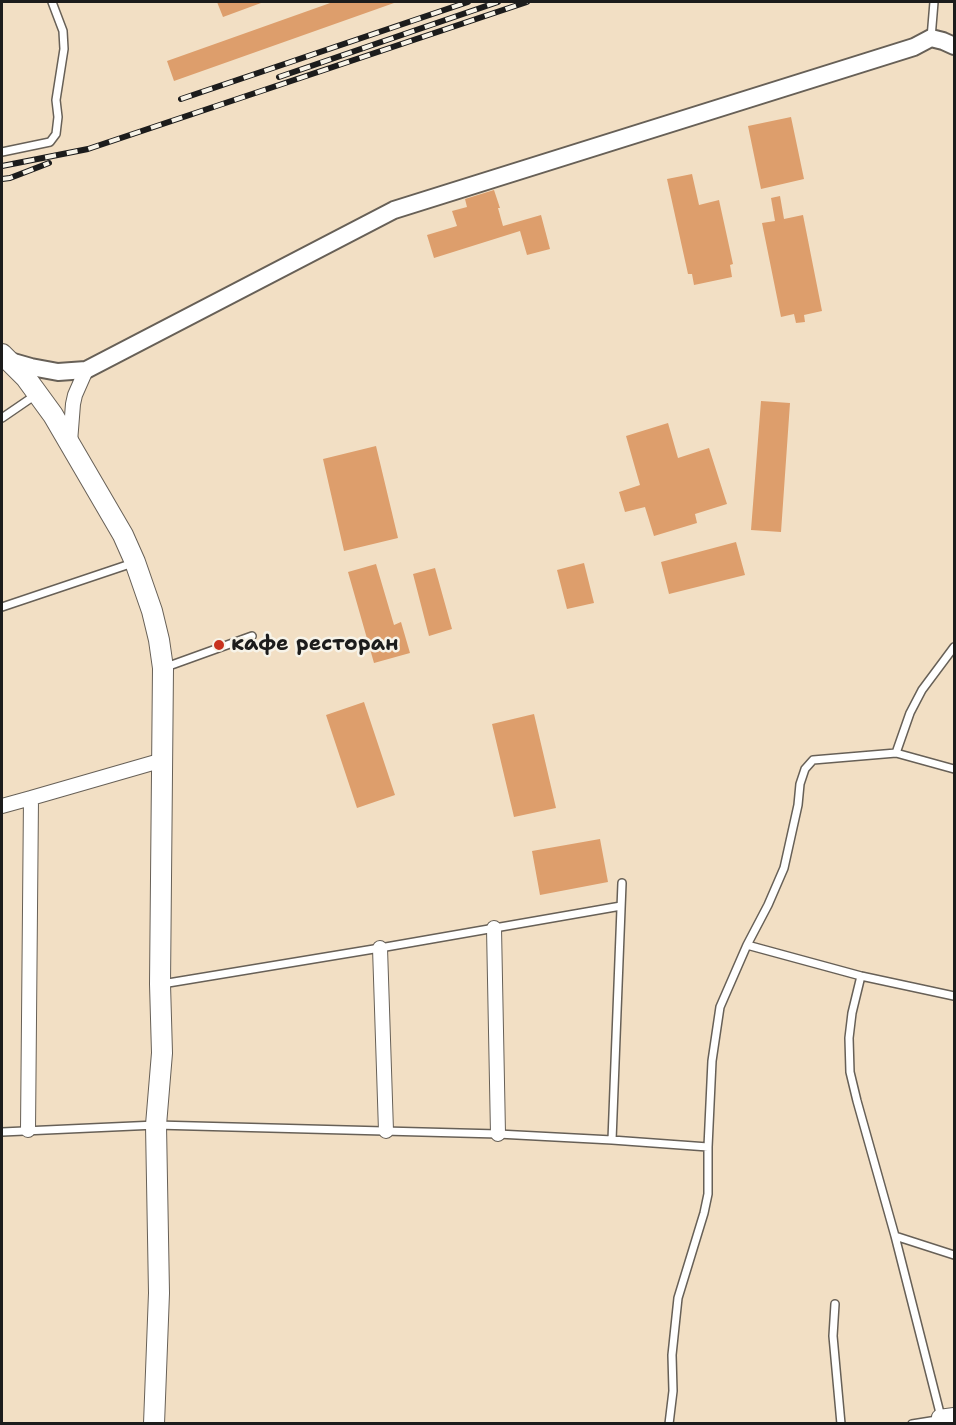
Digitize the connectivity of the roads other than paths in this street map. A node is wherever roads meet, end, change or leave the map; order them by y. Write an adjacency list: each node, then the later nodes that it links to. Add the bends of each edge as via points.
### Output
1 (52, 2): 5 (lane, via 63,31 64,49 56,100 56,134 50,142)
2 (934, 2): 3 (lane)
3 (931, 38): 4 (street); 7 (street, via 914,47 394,210)
4 (954, 46)
5 (2, 152)
6 (6, 357): 7 (street, via 58,372); 8 (main road)
7 (86, 370): 10 (street, via 73,404)
8 (38, 394): 9 (lane); 10 (main road)
9 (2, 418)
10 (70, 442): 11 (main road)
11 (135, 562): 12 (lane); 15 (main road, via 152,611)
12 (2, 607)
13 (252, 636): 15 (lane)
14 (954, 647): 16 (lane, via 922,690)
15 (163, 668): 17 (main road)
16 (896, 753): 18 (lane); 24 (lane, via 813,760 805,770 784,868)
17 (163, 760): 19 (street); 27 (main road)
18 (954, 768)
19 (32, 798): 20 (street); 30 (street)
20 (2, 806)
21 (622, 884): 22 (lane)
22 (621, 906): 23 (lane); 34 (lane)
23 (494, 928): 25 (lane); 33 (street)
24 (747, 945): 26 (lane); 35 (lane, via 720,1007 712,1061)
25 (380, 948): 27 (lane); 31 (street)
26 (861, 976): 28 (lane); 36 (lane, via 850,1029 850,1072)
27 (160, 984): 29 (main road, via 162,1053)
28 (954, 996)
29 (156, 1125): 30 (lane); 31 (lane); 41 (main road, via 159,1293)
30 (28, 1130): 32 (lane)
31 (386, 1131): 33 (lane)
32 (2, 1132)
33 (498, 1134): 34 (lane)
34 (612, 1140): 35 (lane)
35 (708, 1147): 42 (lane, via 708,1194 678,1298)
36 (895, 1236): 37 (lane); 40 (lane)
37 (954, 1255)
38 (835, 1304): 43 (lane, via 833,1336)
39 (954, 1415): 40 (street)
40 (939, 1417): 44 (lane, via 933,1422)
41 (154, 1424)
42 (669, 1424)
43 (841, 1424)
44 (912, 1424)

